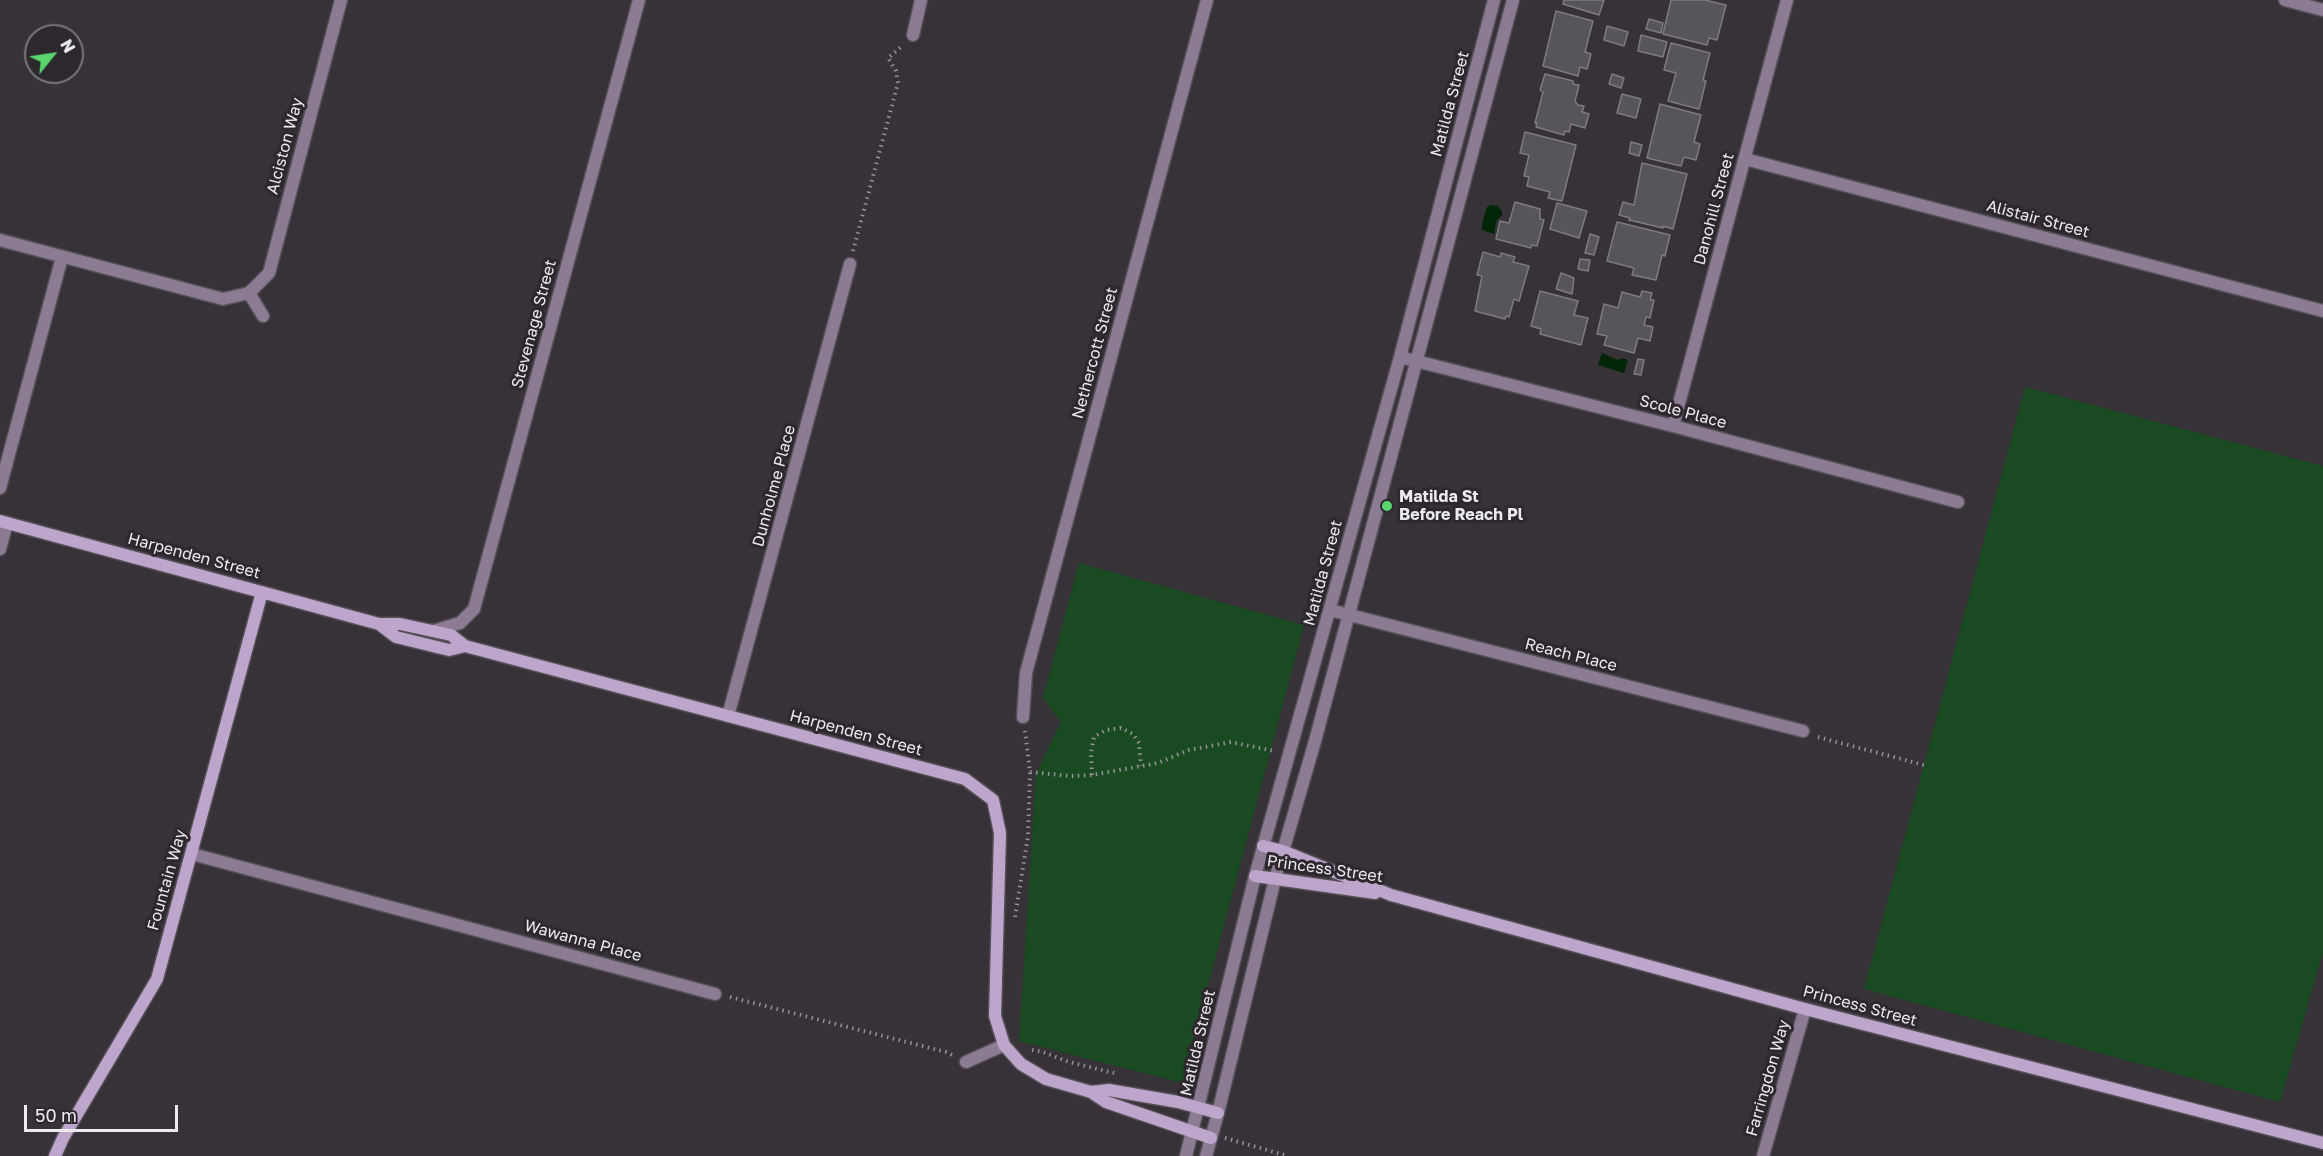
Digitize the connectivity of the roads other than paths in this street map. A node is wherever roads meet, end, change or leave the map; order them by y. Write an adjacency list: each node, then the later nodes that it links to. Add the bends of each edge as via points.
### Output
1 (341, 0): 15 (street, Alciston Way, via 268,273)
2 (639, 0): 29 (street, Stevenage Street, via 474,609 460,623)
3 (921, 0): 10 (street)
4 (1207, 0): 32 (street, Nethercott Street, via 1026,673)
5 (1494, 0): 18 (street, Matilda Street)
6 (1513, 0): 19 (street)
7 (1787, 0): 11 (street, Danohill Street)
8 (2285, 0): 9 (street)
9 (2323, 10)
10 (913, 35)
11 (1745, 159): 16 (street, Alistair Street); 20 (street, Danohill Street)
12 (0, 240): 13 (street)
13 (62, 257): 15 (street, via 223,299); 21 (street)
14 (850, 264): 31 (street, Dunholme Place)
15 (249, 292): 17 (street)
16 (2323, 311)
17 (263, 316)
18 (1400, 357): 19 (street, Scole Place); 26 (street, Matilda Street)
19 (1418, 361): 20 (street, Scole Place); 27 (street)
20 (1673, 426): 22 (street, Scole Place)
21 (0, 488)
22 (1958, 502)
23 (4, 522): 24 (street); 25 (street, Harpenden Street)
24 (0, 549)
25 (262, 592): 28 (street, Harpenden Street); 36 (street, Fountain Way)
26 (1330, 610): 27 (street, Reach Place); 34 (street, Matilda Street)
27 (1349, 615): 33 (street, Reach Place); 35 (street)
28 (379, 624): 29 (street, Harpenden Street); 30 (street, Harpenden Street, via 396,637 449,651)
29 (433, 631): 30 (street, Harpenden Street, via 451,635)
30 (465, 646): 31 (street, Harpenden Street)
31 (728, 716): 42 (street, Harpenden Street, via 965,779 993,800 1000,833 995,1016)
32 (1023, 717)
33 (1803, 731)
34 (1263, 846): 35 (street, Princess Street); 37 (street, Matilda Street)
35 (1283, 851): 38 (street); 39 (street, Princess Street)
36 (192, 854): 40 (street, Wawanna Place); 50 (street, Fountain Way, via 157,979)
37 (1255, 876): 38 (street, Princess Street); 45 (street, Matilda Street)
38 (1275, 879): 39 (street, Princess Street); 46 (street)
39 (1391, 895): 41 (street, Princess Street)
40 (715, 994)
41 (1805, 1009): 49 (street, Princess Street); 53 (street, Farringdon Way)
42 (1004, 1045): 43 (street); 44 (street, Harpenden Street, via 1021,1064 1046,1079)
43 (966, 1062)
44 (1091, 1092): 45 (street, Harpenden Street, via 1109,1090); 47 (street, Harpenden Street, via 1106,1102)
45 (1199, 1108): 46 (street, Harpenden Street); 47 (street, Matilda Street)
46 (1218, 1113): 48 (street)
47 (1193, 1133): 48 (street, Harpenden Street); 51 (street, Matilda Street)
48 (1212, 1136): 52 (street)
49 (2323, 1143)
50 (55, 1156)
51 (1186, 1156)
52 (1206, 1156)
53 (1763, 1156)

